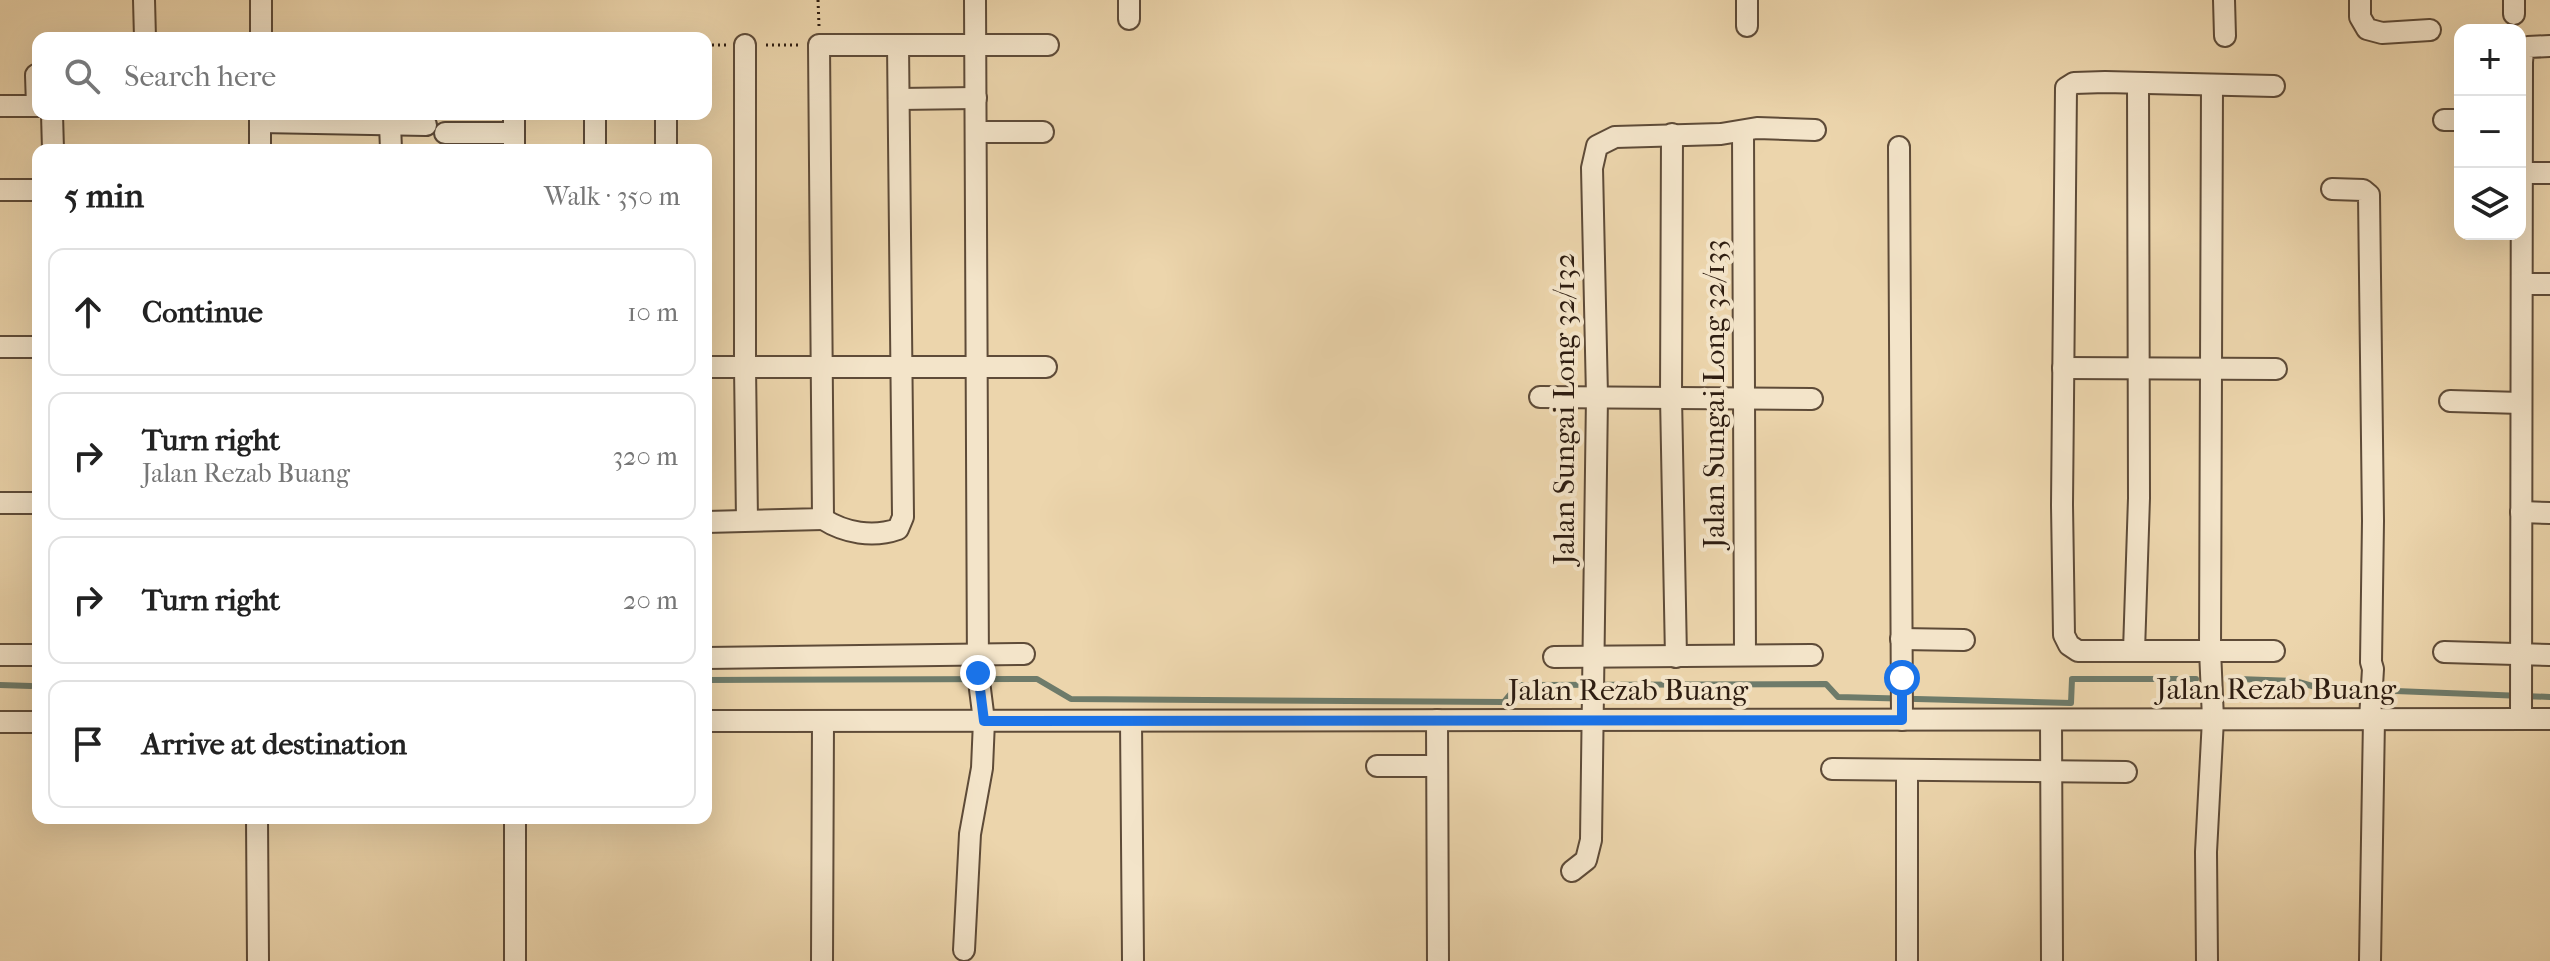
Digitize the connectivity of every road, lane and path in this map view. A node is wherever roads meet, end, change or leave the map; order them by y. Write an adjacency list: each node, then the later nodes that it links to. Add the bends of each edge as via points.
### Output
1 (144, 0): 10 (street)
2 (261, 0): 11 (street)
3 (818, 0): 14 (path)
4 (975, 0): 16 (street)
5 (1747, 0): 8 (street)
6 (2224, 0): 12 (street)
7 (2360, 0): 9 (street, via 2367,29)
8 (1747, 26)
9 (2430, 30)
10 (145, 32)
11 (261, 32)
12 (2225, 36)
13 (745, 45): 56 (street)
14 (819, 45): 15 (street); 57 (street)
15 (898, 45): 16 (street); 24 (street)
16 (976, 45): 17 (street); 23 (street)
17 (1048, 45)
18 (2550, 46): 22 (street, via 2523,51)
19 (2138, 83): 20 (street); 61 (street, via 2074,83 2066,88); 62 (street)
20 (2212, 85): 21 (street); 63 (street)
21 (2274, 86)
22 (2522, 96)
23 (976, 98): 24 (street); 35 (street)
24 (899, 99): 58 (street)
25 (1, 106): 26 (street)
26 (32, 106)
27 (52, 120): 39 (street)
28 (260, 120): 40 (street)
29 (303, 120): 32 (street)
30 (595, 120): 42 (street)
31 (666, 120): 43 (street)
32 (390, 124): 34 (street); 41 (street)
33 (1815, 130): 37 (street)
34 (513, 132)
35 (976, 132): 36 (street); 59 (street)
36 (1043, 132)
37 (1743, 132): 38 (street); 68 (street, Jalan Sungai Long 32/133)
38 (1672, 134): 65 (street, Jalan Sungai Long 32/132, via 1615,137 1597,146 1592,168); 67 (street)
39 (53, 144)
40 (260, 144)
41 (391, 144)
42 (595, 144)
43 (666, 144)
44 (1899, 147): 79 (street)
45 (2526, 173): 46 (street)
46 (2550, 173)
47 (2332, 189): 98 (street, via 2369,195)
48 (0, 190): 49 (street)
49 (32, 190)
50 (2522, 240): 51 (street)
51 (2522, 284): 52 (street); 71 (street)
52 (2550, 284)
53 (0, 347): 54 (street)
54 (32, 347)
55 (712, 367): 56 (street)
56 (745, 367): 57 (street); 77 (street)
57 (821, 367): 58 (street); 76 (street)
58 (902, 367): 59 (street); 76 (street, via 903,517 898,529 852,532)
59 (977, 367): 60 (street); 96 (street)
60 (1046, 367)
61 (2063, 368): 62 (street); 82 (street, via 2064,635 2078,651)
62 (2139, 369): 63 (street); 82 (street)
63 (2211, 369): 64 (street); 81 (street)
64 (2276, 369)
65 (1597, 396): 66 (street); 67 (street); 95 (street, Jalan Sungai Long 32/132)
66 (1540, 397)
67 (1671, 397): 68 (street); 93 (street)
68 (1745, 398): 69 (street); 88 (street, Jalan Sungai Long 32/133)
69 (1812, 399)
70 (2450, 401): 71 (street)
71 (2521, 403): 74 (street)
72 (0, 503): 73 (street)
73 (32, 503)
74 (2521, 512): 75 (street); 90 (street)
75 (2550, 513)
76 (823, 519): 77 (street)
77 (747, 520): 78 (street)
78 (712, 522)
79 (1901, 639): 80 (street); 97 (street)
80 (1964, 640)
81 (2210, 650): 82 (street); 83 (street); 100 (street)
82 (2134, 651)
83 (2274, 651)
84 (2444, 652): 90 (street)
85 (1024, 654): 96 (street)
86 (0, 655): 87 (street)
87 (32, 655)
88 (1745, 655): 89 (street); 93 (street)
89 (1812, 655)
90 (2521, 655): 91 (street); 99 (street)
91 (2550, 655)
92 (1554, 657): 95 (street)
93 (1676, 657): 95 (street)
94 (712, 658): 96 (street)
95 (1594, 665): 103 (street, Jalan Sungai Long 32/132)
96 (979, 674): 107 (street)
97 (1901, 699): 103 (street, Jalan Rezab Buang); 104 (street, Jalan Rezab Buang)
98 (2372, 705): 99 (street, Jalan Rezab Buang); 100 (street, Jalan Rezab Buang); 129 (street)
99 (2521, 709): 101 (street, Jalan Rezab Buang)
100 (2213, 719): 104 (street, Jalan Rezab Buang); 128 (street)
101 (2550, 719)
102 (1437, 720): 103 (street, Jalan Rezab Buang); 108 (street, Jalan Rezab Buang); 112 (street)
103 (1591, 720): 119 (street, Jalan Sungai Long 32/132, via 1591,840 1586,860)
104 (2051, 720): 115 (street)
105 (712, 721): 106 (street, Jalan Rezab Buang)
106 (823, 721): 107 (street, Jalan Rezab Buang); 123 (street)
107 (984, 721): 108 (street, Jalan Rezab Buang); 120 (street, via 970,834)
108 (1131, 721): 124 (street)
109 (0, 722): 110 (street)
110 (32, 722)
111 (1377, 766): 112 (street)
112 (1437, 766): 125 (street)
113 (1832, 769): 114 (street)
114 (1907, 770): 115 (street); 126 (street)
115 (2052, 771): 116 (street); 127 (street)
116 (2126, 772)
117 (257, 824): 121 (street)
118 (515, 824): 122 (street)
119 (1572, 871)
120 (964, 950)
121 (258, 961)
122 (515, 961)
123 (822, 961)
124 (1133, 961)
125 (1438, 961)
126 (1907, 961)
127 (2052, 961)
128 (2207, 961)
129 (2370, 961)

